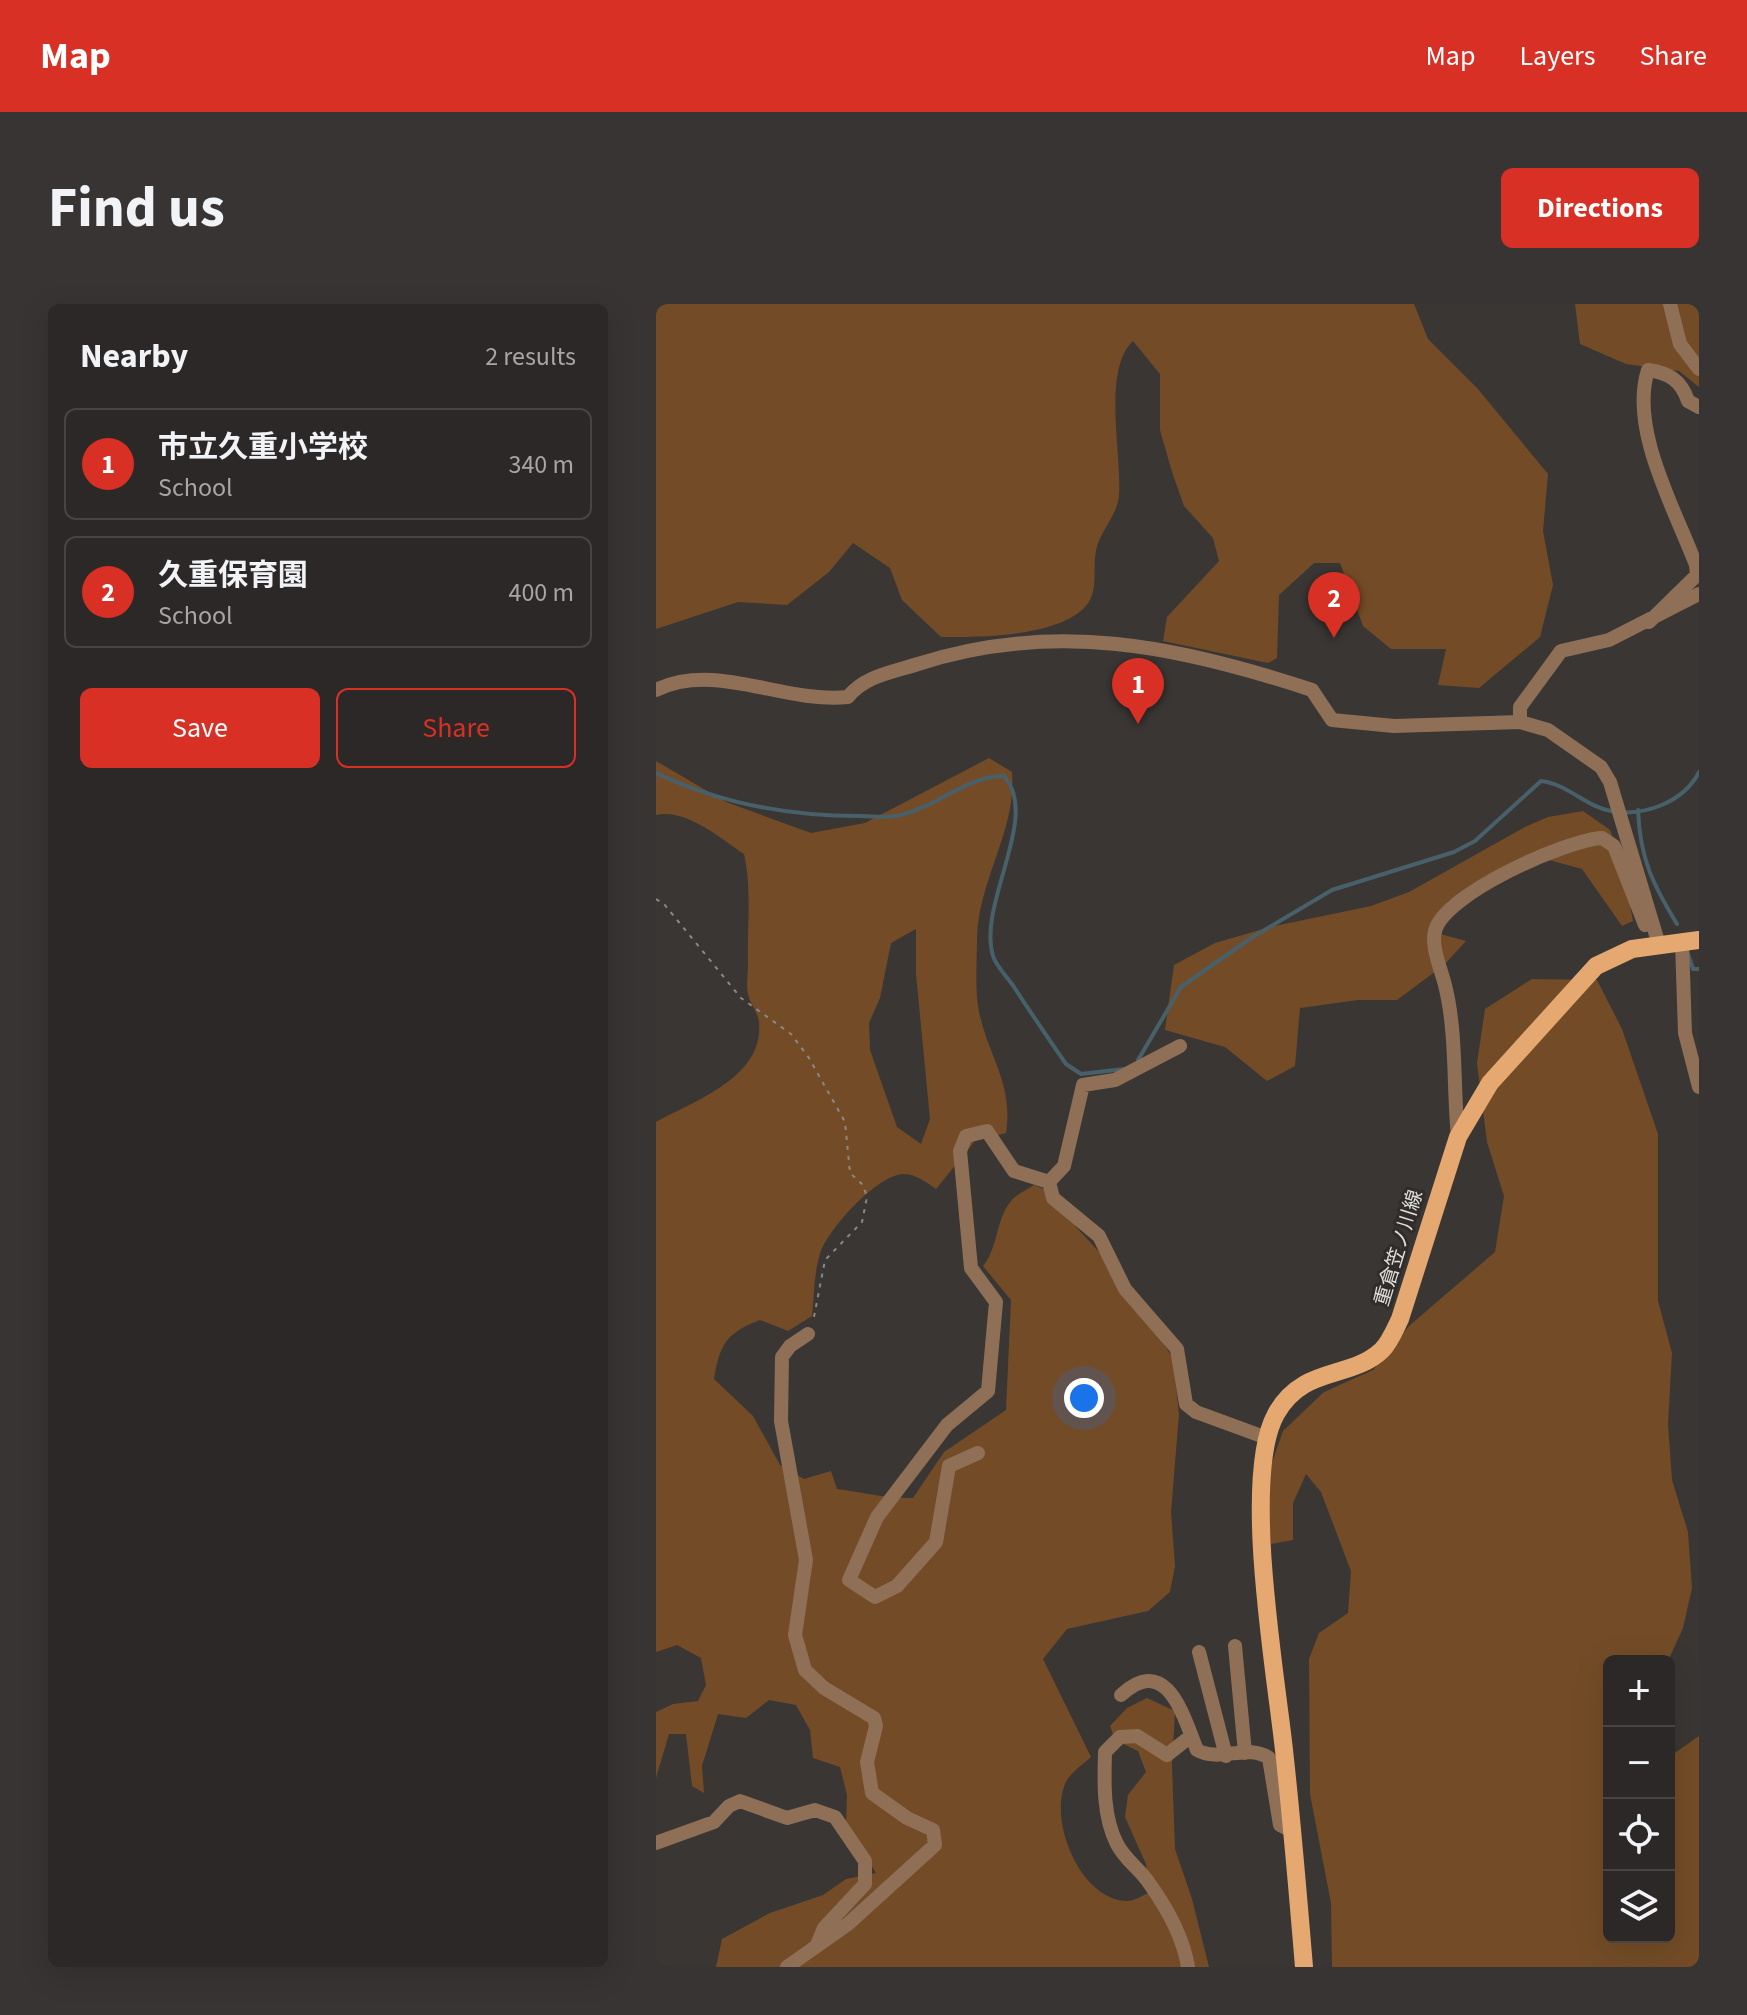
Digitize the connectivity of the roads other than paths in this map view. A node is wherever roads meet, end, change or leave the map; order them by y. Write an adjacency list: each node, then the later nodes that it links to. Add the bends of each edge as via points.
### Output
1 (1670, 304): 2 (street, via 1680,344)
2 (1699, 369)
3 (1699, 407): 5 (street, via 1666,372 1648,370 1641,391 1646,434 1697,575)
4 (1699, 594): 5 (street)
5 (1649, 622): 7 (street, via 1609,640 1561,651 1520,707)
6 (656, 690): 7 (street, via 700,678 804,698 848,697 857,685 993,644 1112,641 1312,690 1332,720 1394,726)
7 (1520, 722): 9 (street, via 1548,730 1601,767)
8 (1690, 941): 9 (main road, 重倉笠ノ川線); 11 (street, via 1682,1013)
9 (1659, 945): 12 (main road, 重倉笠ノ川線, via 1632,949 1596,966 1490,1083); 12 (street, via 1644,923 1614,846 1602,838 1567,845 1449,907 1435,930 1450,1005)
10 (1180, 1046): 13 (street, via 1115,1080 1083,1085 1064,1166)
11 (1699, 1087)
12 (1458, 1137): 15 (main road, 重倉笠ノ川線, via 1391,1337 1368,1360 1298,1388 1277,1412)
13 (1049, 1182): 15 (street, via 1053,1198 1099,1236 1125,1289 1177,1349 1186,1404); 16 (street, via 1014,1171 987,1131 966,1136 960,1151 971,1268 996,1302 988,1391 947,1425 877,1517 849,1580 875,1597 897,1586 936,1542 949,1466)
14 (808, 1334): 25 (street, via 782,1357 781,1421 806,1560 795,1635 805,1670 874,1718 867,1762 872,1793 933,1830 935,1845 848,1924)
15 (1267, 1438): 23 (main road, 重倉笠ノ川線, via 1262,1561)
16 (978, 1453)
17 (1235, 1646): 21 (street)
18 (1199, 1652): 22 (street)
19 (1121, 1695): 20 (street, via 1131,1686 1160,1684 1175,1696)
20 (1191, 1736): 22 (street, via 1205,1755); 27 (street, via 1167,1755 1137,1736 1120,1737 1105,1752 1104,1776 1116,1842 1172,1919)
21 (1245, 1753): 22 (street); 23 (street, via 1269,1758 1280,1825)
22 (1226, 1756)
23 (1292, 1831): 28 (main road, 重倉笠ノ川線)
24 (656, 1843): 25 (street, via 714,1822 740,1801 787,1818 815,1810 835,1817 865,1861 865,1884 824,1928)
25 (817, 1945): 26 (street)
26 (787, 1967)
27 (1188, 1967)
28 (1304, 1967)

